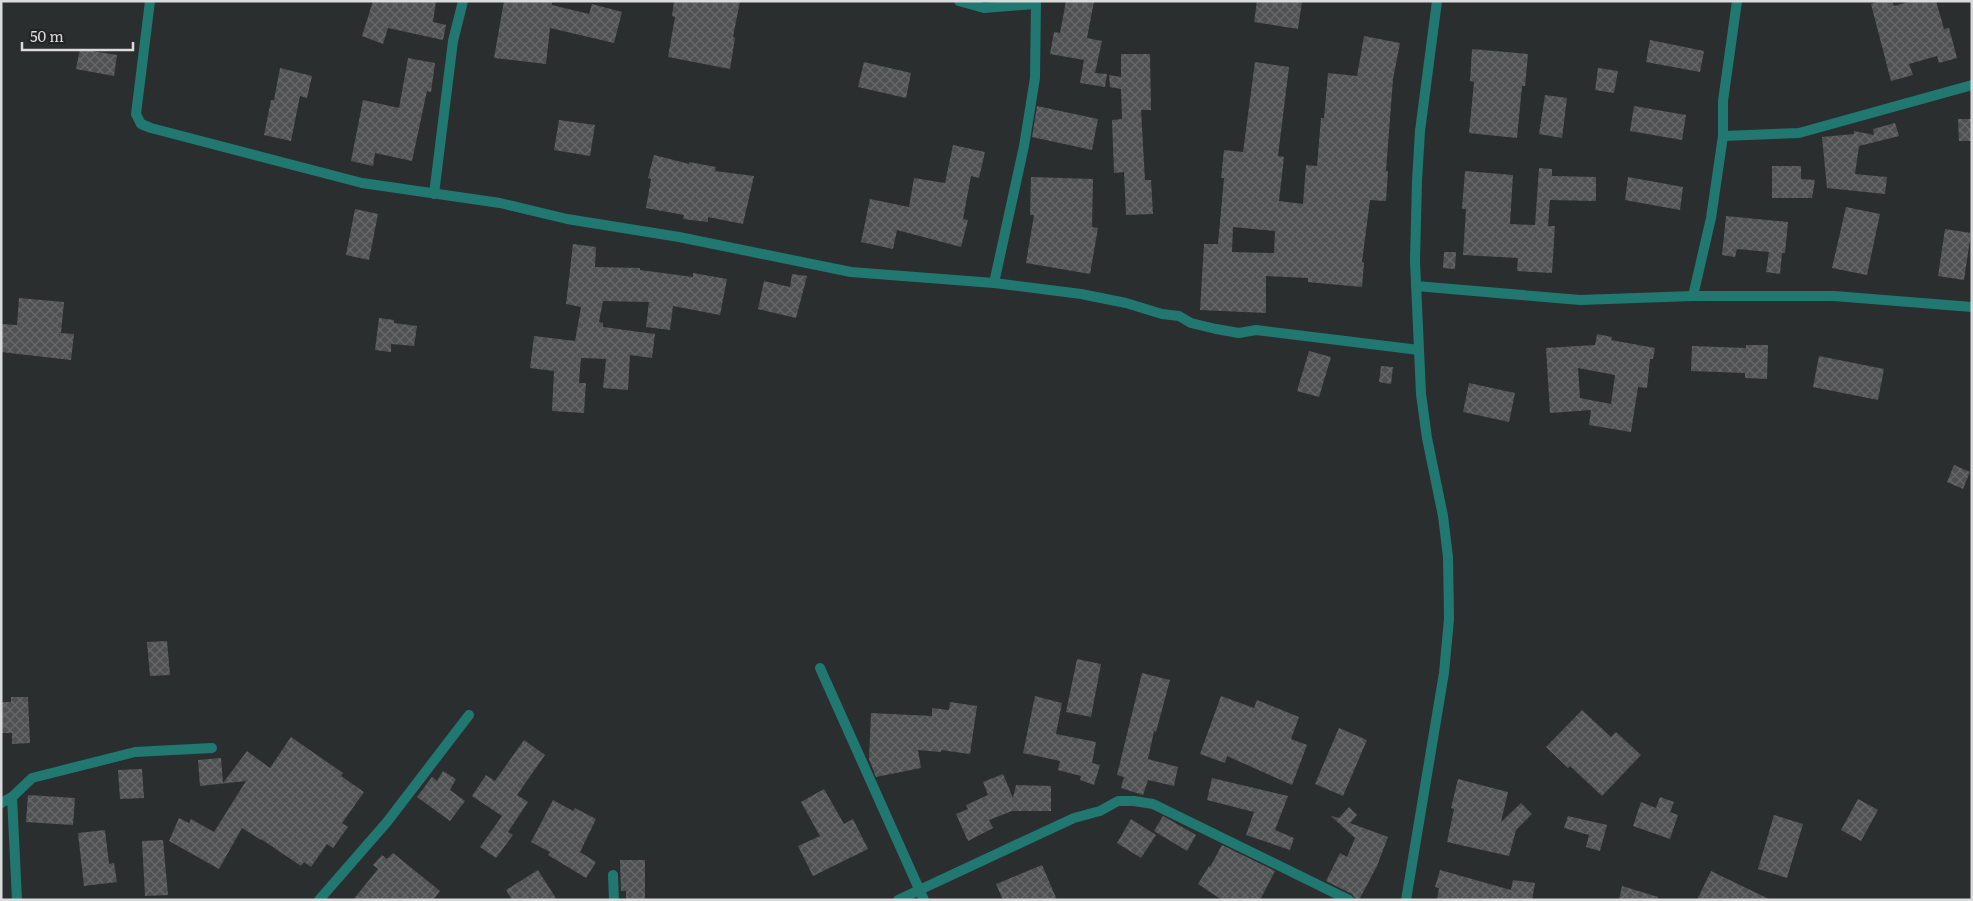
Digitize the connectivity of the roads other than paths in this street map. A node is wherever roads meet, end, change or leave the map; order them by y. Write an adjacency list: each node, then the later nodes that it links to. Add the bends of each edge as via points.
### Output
1 (150, 1): 9 (street, via 136,114 141,124 362,182)
2 (463, 1): 9 (street, via 453,41)
3 (959, 1): 6 (street, via 984,8)
4 (1437, 1): 11 (street, via 1419,139)
5 (1738, 1): 8 (street, via 1723,101)
6 (1036, 2): 10 (street, via 1034,78 1024,146)
7 (1972, 85): 8 (street, via 1799,133)
8 (1722, 136): 12 (street, via 1712,218)
9 (434, 194): 10 (street, via 500,203 567,219 851,272)
10 (994, 283): 14 (street, via 1126,302 1179,316 1192,323 1239,333 1256,330)
11 (1416, 286): 12 (street, via 1580,300); 14 (street)
12 (1693, 296): 13 (street, via 1834,296)
13 (1972, 307)
14 (1419, 350): 28 (street, via 1426,438 1447,548 1449,619 1444,673)
15 (820, 668): 21 (street)
16 (469, 715): 23 (street)
17 (212, 748): 18 (street, via 135,752 32,778)
18 (12, 797): 19 (street); 22 (street)
19 (1, 803)
20 (613, 875): 24 (street)
21 (920, 890): 25 (street); 26 (street); 27 (street, via 1074,818 1118,801 1134,801 1153,804)
22 (17, 900)
23 (320, 900)
24 (614, 900)
25 (898, 900)
26 (924, 900)
27 (1350, 900)
28 (1406, 900)

